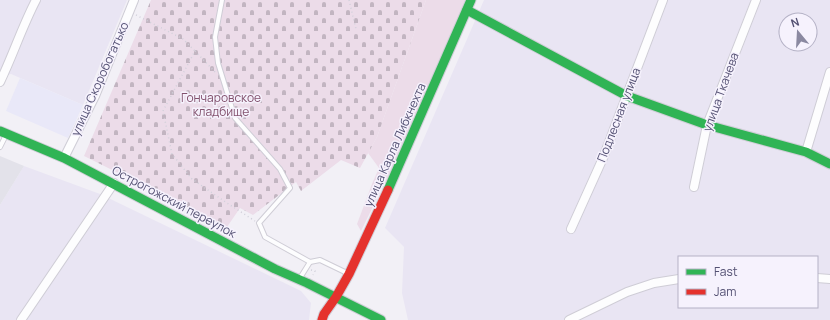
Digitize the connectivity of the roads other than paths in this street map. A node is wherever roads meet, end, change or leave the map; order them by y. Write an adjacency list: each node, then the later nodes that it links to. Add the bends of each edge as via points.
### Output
1 (36, 0): 9 (street)
2 (134, 0): 15 (street, улица Скоробогатько, via 95,96)
3 (222, 0): 20 (lane, via 215,37 218,63 236,118 280,169 290,188 259,223 265,237)
4 (471, 0): 7 (street, улица Карла Либкнехта)
5 (663, 0): 10 (street, Подлесная улица)
6 (756, 0): 11 (street, улица Ткачева)
7 (467, 10): 10 (street); 21 (street, улица Карла Либкнехта)
8 (830, 72): 14 (street)
9 (0, 82)
10 (628, 96): 11 (street); 19 (street, Подлесная улица)
11 (707, 125): 14 (street); 18 (street, улица Ткачева)
12 (3, 132): 13 (lane); 15 (street, Острогожский переулок)
13 (0, 147)
14 (806, 152): 16 (street)
15 (64, 158): 17 (street, Острогожский переулок)
16 (830, 164)
17 (114, 184): 25 (street, Острогожский переулок); 27 (street)
18 (694, 187)
19 (571, 229)
20 (310, 262): 21 (lane, via 320,260); 25 (lane)
21 (349, 274): 26 (street, улица Карла Либкнехта)
22 (818, 278): 24 (street)
23 (678, 279): 30 (street, via 654,283 627,292)
24 (830, 279)
25 (299, 280): 26 (street, Острогожский переулок)
26 (336, 297): 28 (street, улица Карла Либкнехта); 29 (street, Острогожский переулок)
27 (21, 320)
28 (322, 320)
29 (381, 320)
30 (569, 320)

